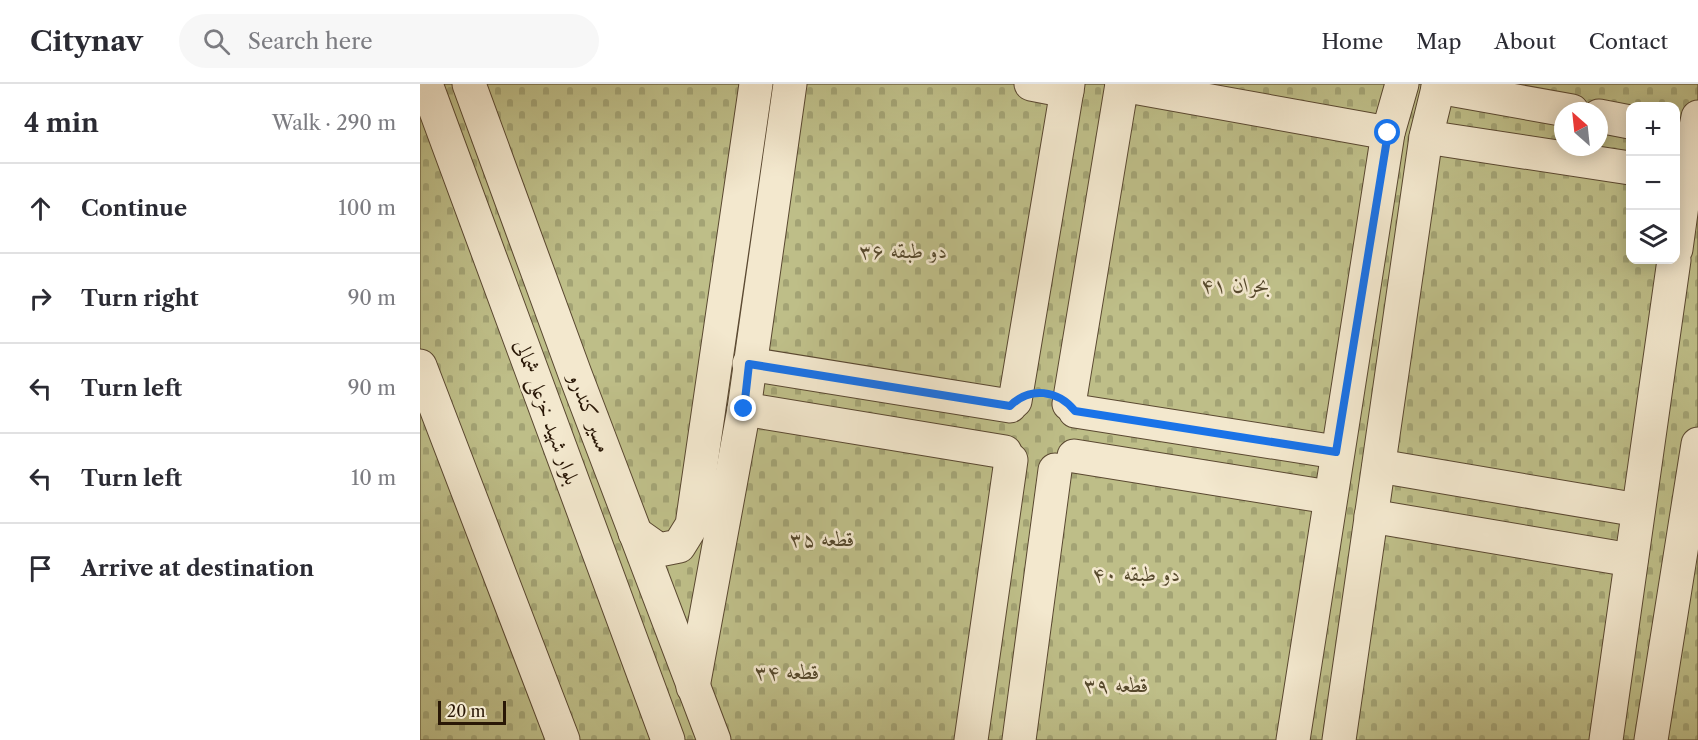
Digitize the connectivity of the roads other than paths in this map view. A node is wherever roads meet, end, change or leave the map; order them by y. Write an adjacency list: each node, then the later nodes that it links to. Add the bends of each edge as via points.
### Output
1 (426, 84): 40 (lane, بلوار شهید خزعلی شمالی)
2 (470, 84): 35 (lane, مسیر کندرو)
3 (756, 84): 35 (lane, via 692,525 679,546 659,550)
4 (790, 84): 20 (lane)
5 (1031, 84): 9 (lane)
6 (1122, 84): 14 (lane); 23 (lane)
7 (1402, 84): 14 (lane)
8 (1438, 85): 10 (lane); 15 (lane)
9 (1068, 87): 22 (lane)
10 (1554, 108)
11 (1608, 118): 12 (lane)
12 (1626, 121)
13 (1690, 127): 17 (lane)
14 (1388, 133): 27 (lane)
15 (1426, 137): 16 (lane); 30 (lane)
16 (1626, 167)
17 (1681, 175): 18 (lane)
18 (1679, 210)
19 (1673, 264): 32 (lane)
20 (749, 364): 22 (lane); 24 (lane)
21 (420, 366): 25 (lane)
22 (1013, 403): 23 (lane, via 1033,393 1053,393); 28 (lane, via 1002,420 1000,436)
23 (1072, 407): 27 (lane); 29 (lane, via 1081,434)
24 (744, 409): 28 (lane); 38 (lane)
25 (429, 412): 39 (lane)
26 (1698, 444): 33 (lane)
27 (1336, 452): 31 (lane)
28 (1008, 456): 29 (lane, via 1024,469 1039,473); 42 (lane)
29 (1064, 463): 31 (lane); 43 (lane)
30 (1379, 466): 32 (lane); 34 (lane)
31 (1329, 497): 44 (lane)
32 (1638, 510): 36 (lane)
33 (1693, 514): 37 (lane)
34 (1371, 516): 36 (lane); 45 (lane)
35 (635, 533): 38 (lane, مسیر کندرو)
36 (1631, 560): 46 (lane)
37 (1688, 572): 47 (lane)
38 (693, 687): 41 (lane, مسیر کندرو)
39 (563, 740)
40 (668, 740)
41 (714, 740)
42 (971, 740)
43 (1019, 740)
44 (1293, 740)
45 (1339, 740)
46 (1606, 740)
47 (1651, 740)

